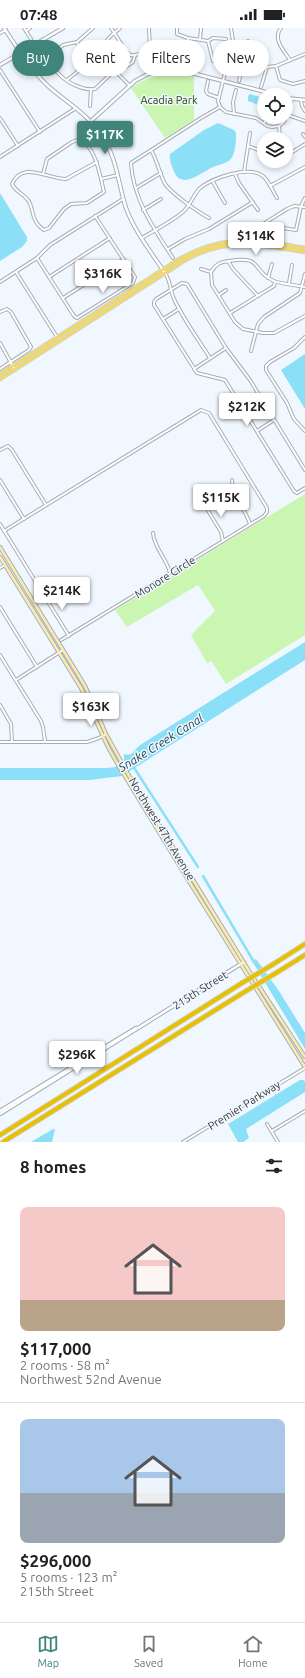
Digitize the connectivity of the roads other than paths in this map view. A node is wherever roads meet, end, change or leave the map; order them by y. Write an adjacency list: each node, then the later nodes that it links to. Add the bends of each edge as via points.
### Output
1 (24, 28): 13 (street)
2 (30, 28): 13 (street)
3 (62, 28): 21 (street)
4 (93, 28): 22 (street)
5 (110, 28): 14 (street)
6 (120, 28): 14 (street)
7 (149, 28): 24 (street)
8 (177, 28): 16 (street, via 177,34)
9 (201, 28): 19 (street)
10 (232, 28): 25 (street)
11 (281, 28): 31 (street, via 277,37)
12 (5, 29): 15 (street); 20 (street)
13 (26, 31): 18 (street)
14 (115, 33): 23 (street); 29 (street, via 126,52)
15 (0, 34)
16 (188, 38): 19 (street)
17 (226, 38): 26 (street, via 213,38)
18 (31, 39)
19 (200, 39): 26 (street)
20 (12, 40)
21 (42, 40)
22 (79, 40)
23 (108, 40)
24 (149, 40)
25 (233, 40)
26 (208, 41): 32 (street)
27 (138, 54): 29 (street)
28 (305, 54): 31 (street)
29 (135, 55): 33 (street)
30 (12, 58): 34 (street)
31 (290, 60): 35 (street)
32 (213, 61)
33 (130, 64)
34 (0, 65)
35 (276, 66): 36 (street); 50 (street, via 280,80 293,84)
36 (269, 67)
37 (0, 70): 73 (street)
38 (38, 76): 62 (street)
39 (61, 76): 46 (street)
40 (72, 76): 46 (street)
41 (109, 76): 53 (street, via 98,88)
42 (120, 76): 51 (street)
43 (224, 76): 48 (street)
44 (240, 76): 49 (street)
45 (265, 76): 52 (street)
46 (67, 80): 53 (street)
47 (208, 81): 56 (street, via 206,91)
48 (223, 81): 51 (street, via 182,70 166,70 148,74); 55 (street); 56 (street)
49 (239, 81)
50 (305, 81)
51 (129, 86): 68 (street)
52 (262, 87)
53 (91, 90): 60 (street)
54 (236, 90): 64 (street)
55 (257, 90)
56 (219, 98): 61 (street)
57 (293, 99): 59 (street)
58 (305, 99): 59 (street)
59 (301, 100): 63 (street)
60 (90, 106)
61 (220, 107): 64 (street); 84 (street)
62 (76, 108): 68 (street); 73 (street)
63 (305, 111)
64 (234, 114): 67 (street)
65 (293, 117): 69 (street)
66 (0, 118): 81 (street)
67 (257, 119)
68 (91, 121): 77 (street)
69 (305, 121)
70 (265, 124): 72 (street)
71 (281, 124): 72 (street)
72 (278, 126): 74 (street)
73 (40, 132): 81 (street)
74 (279, 132)
75 (250, 133): 82 (street)
76 (303, 134): 78 (street)
77 (102, 136): 80 (street); 93 (street, via 114,158)
78 (305, 137)
79 (305, 144): 85 (street)
80 (87, 145): 87 (street); 91 (street, via 82,140 77,140 50,156)
81 (18, 146): 86 (street)
82 (248, 146): 83 (street); 89 (street)
83 (257, 149)
84 (151, 150): 90 (street); 97 (street, via 131,164)
85 (293, 152)
86 (0, 157)
87 (97, 162): 91 (street, via 66,179); 94 (street)
88 (305, 167): 96 (street)
89 (244, 172): 92 (street); 96 (street, via 264,176)
90 (161, 173): 97 (street); 103 (street, via 165,184)
91 (43, 174): 94 (street, via 18,173 12,184 15,191 30,203 32,214 44,230 49,228 71,204 87,203 104,192)
92 (235, 174): 95 (street); 102 (street)
93 (118, 175): 94 (street); 100 (street)
94 (101, 179)
95 (213, 182): 103 (street, via 200,188); 104 (street)
96 (270, 186): 98 (street)
97 (136, 188): 107 (street)
98 (277, 198)
99 (305, 198): 105 (street)
100 (124, 199): 109 (street); 115 (street, via 132,223)
101 (161, 199): 107 (street)
102 (253, 202): 108 (street); 118 (street, via 209,229)
103 (189, 204): 110 (street); 112 (street, via 184,211)
104 (225, 204)
105 (301, 206): 106 (street); 111 (street, via 287,208); 111 (street, via 296,230 270,226)
106 (305, 207)
107 (143, 210): 112 (street)
108 (258, 210)
109 (95, 216): 114 (street); 120 (street, via 50,245)
110 (209, 218)
111 (266, 223): 113 (street)
112 (155, 230): 115 (street); 118 (street)
113 (252, 231)
114 (110, 238): 122 (street); 132 (street)
115 (142, 238): 127 (street)
116 (222, 244): 117 (main road, via 238,240 255,240); 119 (main road, via 255,244); 127 (main road, via 193,252); 130 (main road, via 194,255)
117 (305, 248)
118 (168, 249): 121 (street)
119 (305, 252)
120 (37, 258): 128 (street); 132 (street)
121 (173, 258)
122 (124, 259): 142 (street); 143 (street, via 136,280)
123 (228, 261): 129 (street, via 218,263); 133 (street, via 238,259 252,262); 141 (street)
124 (272, 264): 133 (street)
125 (292, 265): 136 (street)
126 (201, 269): 129 (street)
127 (163, 270): 130 (street); 144 (main road)
128 (16, 272): 134 (street); 152 (street)
129 (211, 272): 140 (street, via 212,285)
130 (165, 273): 138 (street); 145 (main road)
131 (305, 274): 137 (street)
132 (49, 277): 142 (street)
133 (268, 278): 135 (street)
134 (0, 282)
135 (275, 282): 136 (street); 141 (street, via 274,286)
136 (289, 283): 137 (street)
137 (304, 287): 151 (street, via 293,299 264,317)
138 (171, 290): 146 (street); 150 (street, via 154,302); 156 (street, via 185,282 188,284)
139 (226, 290): 140 (street)
140 (219, 295): 148 (street)
141 (258, 296): 148 (street)
142 (63, 298): 143 (street, via 77,318)
143 (106, 300): 144 (street)
144 (109, 304): 145 (street); 152 (main road)
145 (111, 308): 154 (main road)
146 (179, 309): 150 (street); 158 (street)
147 (0, 312): 159 (street, via 7,309 11,312 31,346)
148 (230, 314): 151 (street, via 238,326)
149 (305, 316): 151 (street, via 274,333)
150 (163, 319): 162 (street)
151 (256, 332): 157 (street)
152 (57, 337): 154 (street); 160 (main road)
153 (305, 337): 168 (street, via 294,348 266,366 266,370 288,403 294,419)
154 (60, 342): 163 (main road)
155 (0, 344): 159 (street)
156 (226, 348): 158 (street); 166 (street, via 250,380)
157 (251, 351)
158 (210, 358): 162 (street)
159 (11, 361): 160 (street); 161 (street)
160 (13, 365): 163 (street); 164 (main road)
161 (0, 368)
162 (194, 369): 167 (street, via 197,373 225,380)
163 (15, 370): 165 (main road)
164 (0, 374)
165 (0, 379)
166 (274, 420): 167 (street); 170 (street)
167 (257, 430): 173 (street, via 296,493)
168 (305, 431)
169 (0, 450): 175 (street, via 8,446 12,450)
170 (305, 470)
171 (0, 480): 176 (street)
172 (232, 480): 178 (street, via 234,494)
173 (305, 488)
174 (206, 496): 181 (street, via 204,504 221,532)
175 (46, 505): 176 (street); 178 (street, Monore Circle, via 202,410 209,413 267,508 267,512)
176 (24, 519): 179 (street)
177 (0, 524): 179 (street)
178 (250, 524): 181 (street, Monore Circle)
179 (4, 531): 189 (street)
180 (153, 533): 187 (street, via 154,542)
181 (223, 541): 187 (street, Monore Circle)
182 (0, 547): 186 (main road, Northwest 47th Avenue)
183 (0, 557): 184 (main road, Northwest 47th Avenue)
184 (5, 565): 185 (street); 186 (main road); 192 (main road, Northwest 47th Avenue)
185 (0, 568)
186 (13, 569): 191 (main road, Northwest 47th Avenue)
187 (170, 573): 189 (street, Monore Circle)
188 (0, 607): 194 (street)
189 (69, 636): 190 (street, Monore Circle)
190 (61, 640)
191 (63, 650): 192 (street); 197 (main road, Northwest 47th Avenue, via 92,699)
192 (59, 653): 194 (street); 198 (main road, Northwest 47th Avenue, via 88,700)
193 (0, 655): 195 (street)
194 (37, 667): 195 (street)
195 (16, 680): 201 (street, via 43,727)
196 (0, 705): 200 (street, via 11,724)
197 (106, 734): 198 (street); 204 (main road, Northwest 47th Avenue)
198 (103, 737): 201 (street, via 87,742); 205 (main road, Northwest 47th Avenue)
199 (0, 742): 200 (street)
200 (12, 742): 201 (street)
201 (45, 742)
202 (305, 944): 212 (highway, bridge)
203 (305, 955): 213 (highway, bridge)
204 (244, 962): 205 (street, 215th Street); 206 (main road, Northwest 47th Avenue)
205 (241, 964): 207 (main road, Northwest 47th Avenue); 209 (street, 215th Street)
206 (305, 1057)
207 (305, 1067): 214 (street, Premier Parkway)
208 (305, 1111): 211 (street)
209 (0, 1113)
210 (267, 1124): 211 (street)
211 (272, 1131): 215 (street)
212 (0, 1135)
213 (3, 1142)
214 (183, 1142)
215 (278, 1142)

